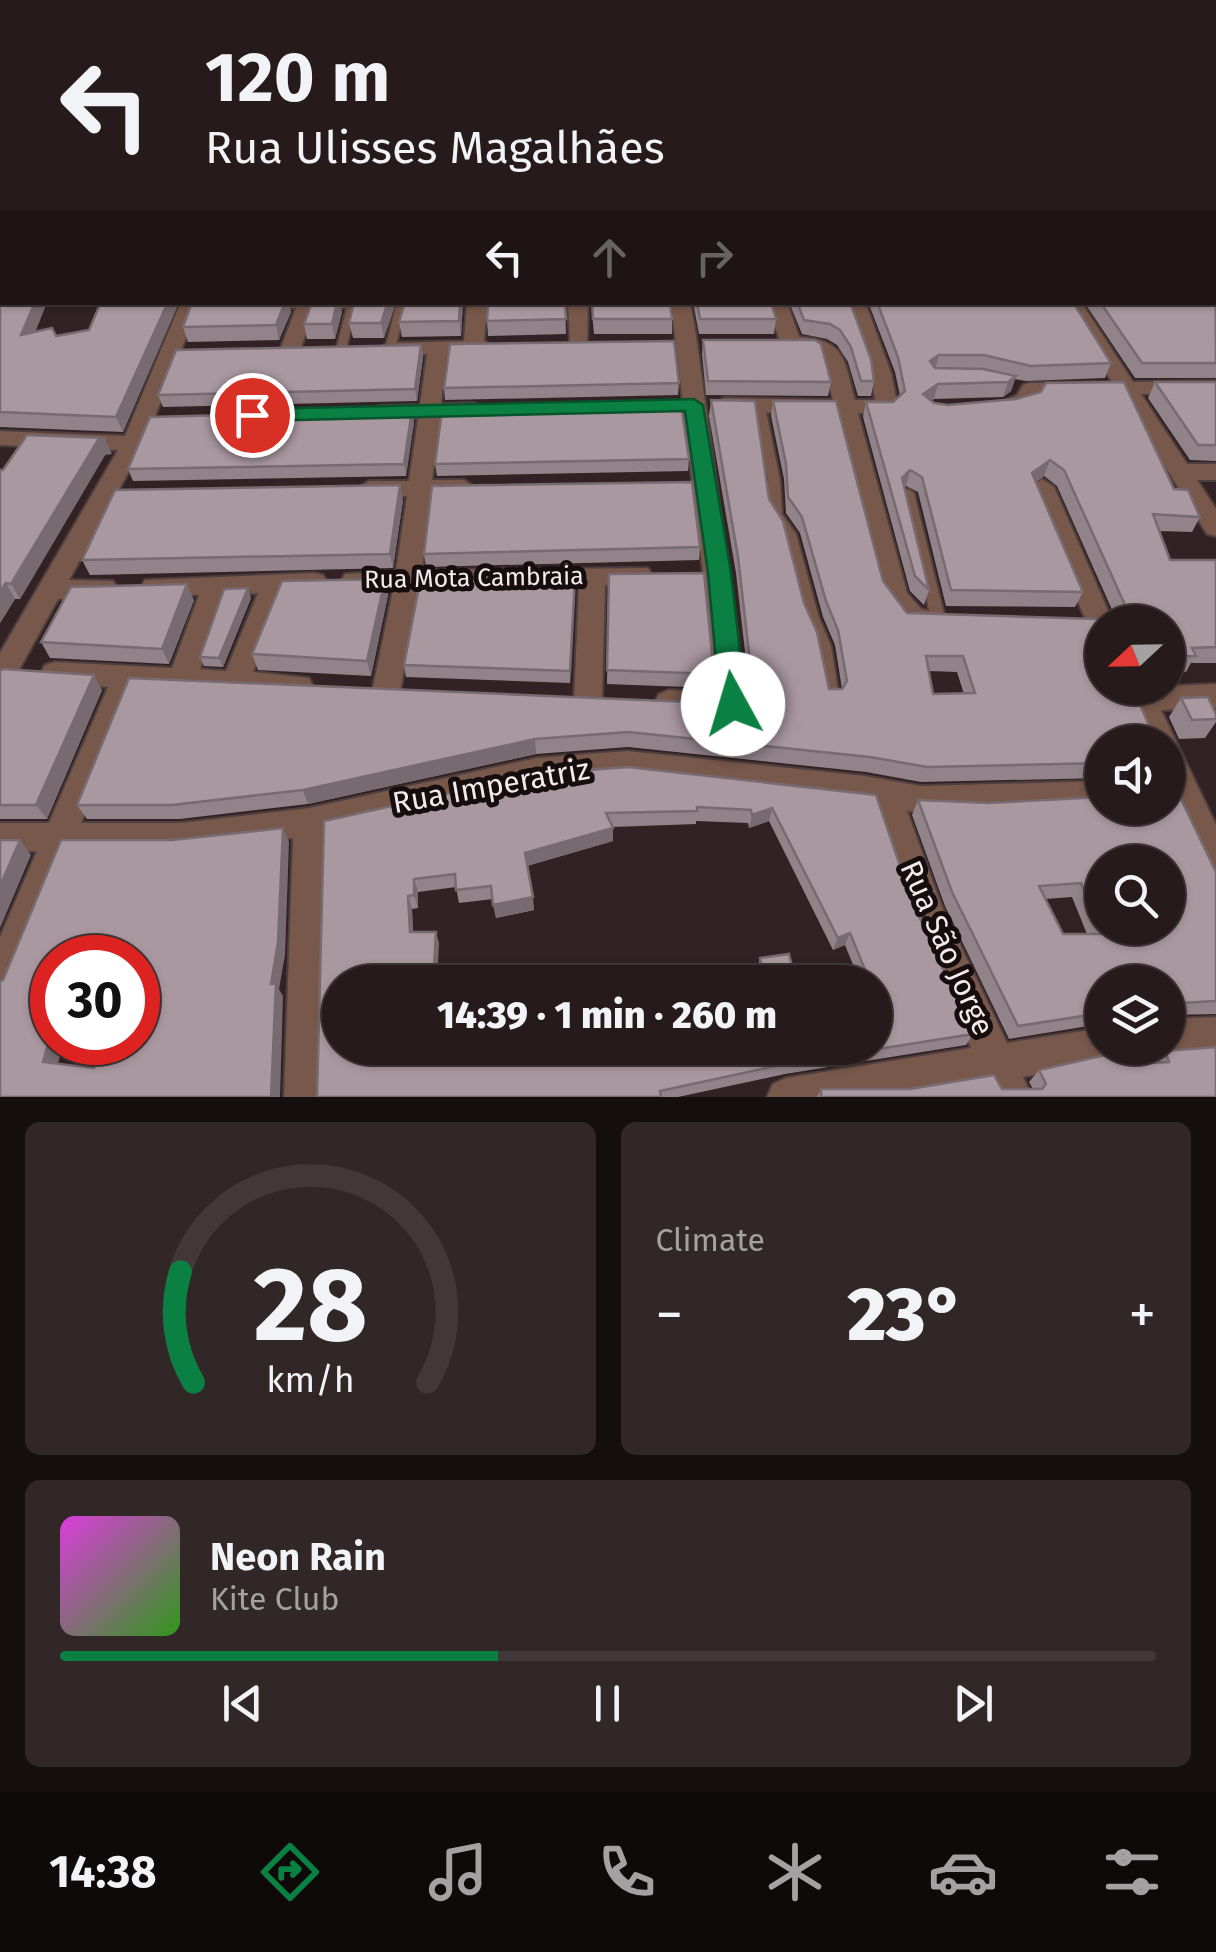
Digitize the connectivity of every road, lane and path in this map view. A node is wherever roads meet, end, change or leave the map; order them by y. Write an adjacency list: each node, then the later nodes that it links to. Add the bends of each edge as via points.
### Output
1 (190, 305): 27 (street, via 182,352 153,418)
2 (308, 305): 15 (street)
3 (352, 305): 15 (lane)
4 (398, 305): 15 (lane)
5 (476, 305): 13 (street)
6 (578, 305): 11 (street)
7 (681, 305): 18 (street, via 689,344)
8 (777, 305): 20 (street, via 781,342 820,344 832,354)
9 (855, 305): 20 (street, via 888,407)
10 (1073, 305): 17 (street)
11 (580, 344)
12 (509, 346): 13 (street)
13 (474, 347): 14 (street)
14 (438, 348): 15 (street); 23 (street)
15 (332, 350)
16 (1216, 387): 17 (street)
17 (1127, 389): 21 (street, via 1021,387 1026,399); 29 (street)
18 (684, 405): 19 (street); 37 (street)
19 (760, 406): 20 (street); 56 (lane, via 776,514 790,534)
20 (844, 407): 44 (street, via 895,596 914,619)
21 (978, 409)
22 (488, 410): 23 (street)
23 (432, 412): 24 (street); 33 (street)
24 (355, 413)
25 (0, 438): 26 (street)
26 (27, 438): 27 (street); 28 (street)
27 (132, 444): 42 (street, via 114,493)
28 (9, 465)
29 (1181, 472): 30 (street); 36 (street)
30 (1216, 472)
31 (496, 487): 33 (street)
32 (1042, 487): 43 (street)
33 (420, 488): 34 (street); 39 (street)
34 (341, 490)
35 (908, 493): 44 (lane)
36 (1216, 528)
37 (720, 573): 38 (street, Rua Mota Cambraia); 58 (street, via 733,704)
38 (592, 576): 39 (street, Rua Mota Cambraia); 58 (street)
39 (408, 579): 40 (street, Rua Mota Cambraia); 53 (street, via 376,691)
40 (275, 583): 41 (street, Rua Mota Cambraia); 51 (street)
41 (216, 585): 42 (street, Rua Mota Cambraia); 50 (street)
42 (49, 590): 48 (street)
43 (1092, 605)
44 (938, 618): 45 (street)
45 (974, 619)
46 (1063, 620): 47 (street)
47 (1085, 622)
48 (2, 674): 49 (street)
49 (126, 676): 50 (street); 64 (street)
50 (182, 678): 51 (street)
51 (236, 682): 52 (street)
52 (329, 688)
53 (422, 693)
54 (1185, 695): 55 (street)
55 (1216, 696)
56 (832, 697)
57 (552, 698): 58 (street)
58 (588, 700)
59 (1085, 795): 60 (street, Rua Imperatriz)
60 (887, 796): 62 (street, Rua Imperatriz, via 628,764 537,771); 70 (street, Rua São Jorge, via 932,922)
61 (1185, 807): 65 (street)
62 (309, 822): 64 (street, Rua Imperatriz, via 180,838); 71 (street)
63 (0, 837): 64 (street, Rua Imperatriz)
64 (58, 837): 66 (street)
65 (1216, 860)
66 (0, 979)
67 (1216, 1035): 68 (street)
68 (1185, 1036)
69 (1085, 1049): 70 (street)
70 (997, 1062): 72 (street); 73 (street, Rua São Jorge)
71 (303, 1097)
72 (786, 1097)
73 (1013, 1097)

